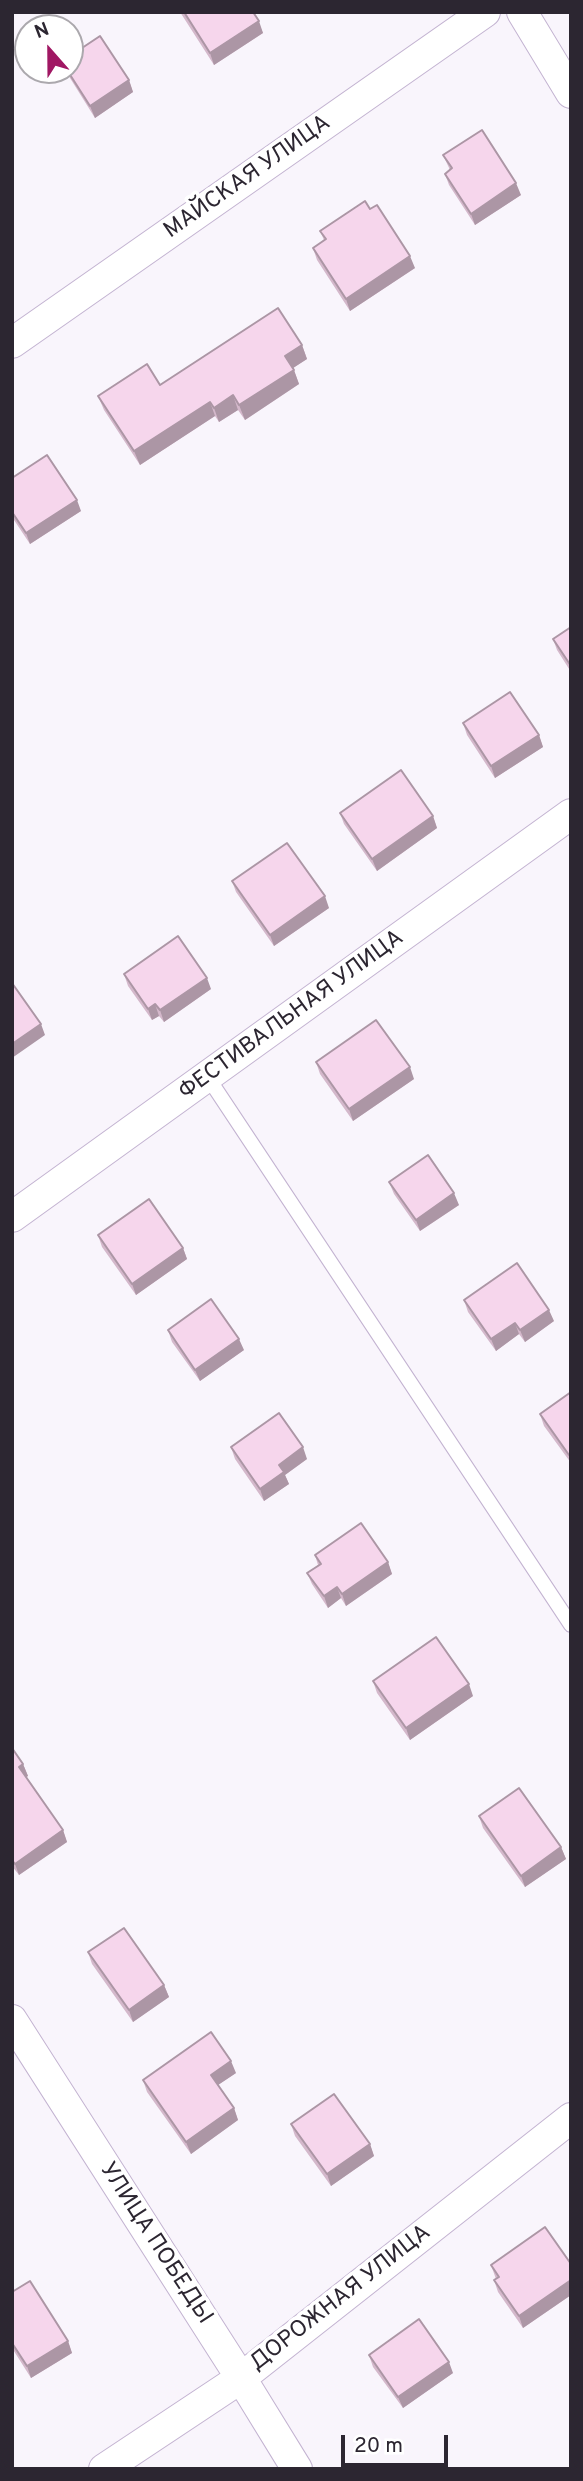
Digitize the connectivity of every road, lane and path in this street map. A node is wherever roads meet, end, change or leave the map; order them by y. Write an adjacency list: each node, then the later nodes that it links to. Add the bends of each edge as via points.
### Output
1 (485, 12): 4 (street, МАЙСКАЯ УЛИЦА)
2 (522, 12): 3 (street)
3 (571, 93)
4 (12, 343)
5 (571, 814): 6 (street, ФЕСТИВАЛЬНАЯ УЛИЦА)
6 (207, 1076): 7 (street, ФЕСТИВАЛЬНАЯ УЛИЦА); 8 (lane)
7 (12, 1217)
8 (571, 1625)
9 (12, 2020): 11 (street, УЛИЦА ПОБЕДЫ)
10 (571, 2118): 11 (street, ДОРОЖНАЯ УЛИЦА)
11 (241, 2378): 12 (street, ДОРОЖНАЯ УЛИЦА); 13 (street, УЛИЦА ПОБЕДЫ)
12 (104, 2469)
13 (297, 2469)

